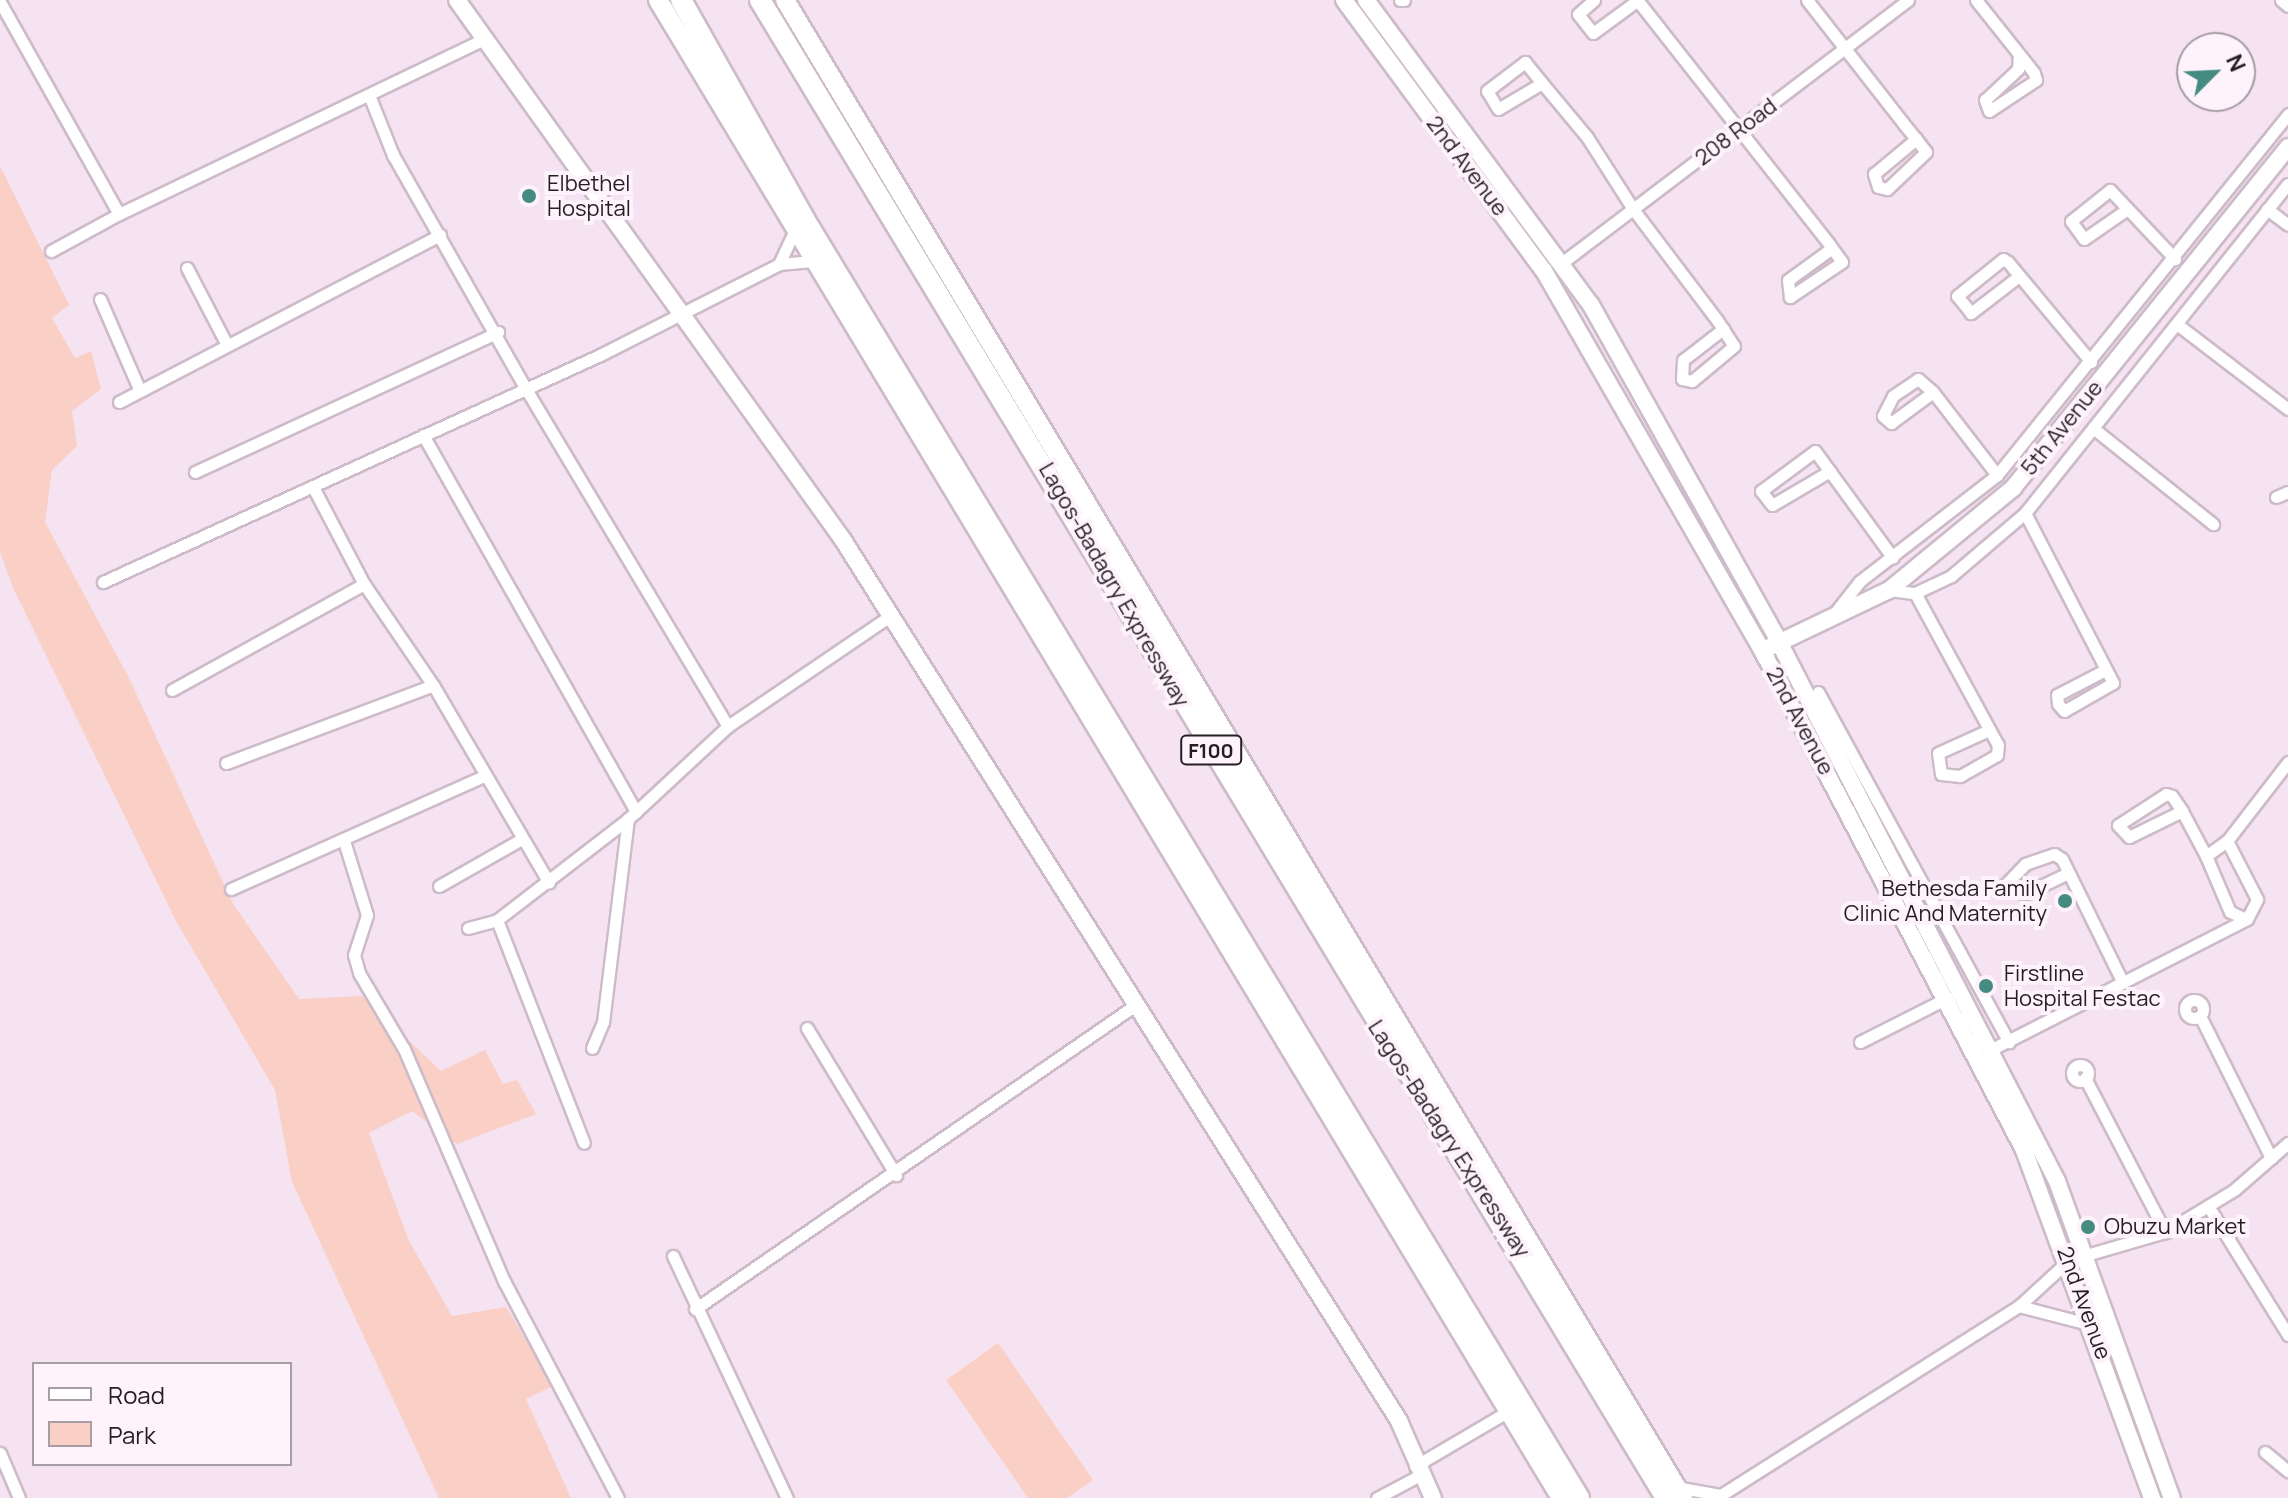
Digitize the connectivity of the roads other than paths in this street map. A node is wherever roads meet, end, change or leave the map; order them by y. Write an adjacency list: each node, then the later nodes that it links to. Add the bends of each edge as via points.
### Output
1 (446, 0): 17 (street)
2 (457, 0): 17 (street)
3 (658, 0): 32 (main road)
4 (681, 0): 131 (highway, via 817,241)
5 (760, 0): 123 (highway, Lagos-Badagry Expressway / F100)
6 (785, 0): 123 (main road, Lagos-Badagry Expressway)
7 (1344, 0): 72 (street, 2nd Avenue, via 1544,271)
8 (1366, 0): 38 (street, 2nd Avenue)
9 (1594, 0): 10 (street, via 1578,14 1593,33)
10 (1638, 0): 23 (street)
11 (1807, 0): 18 (street)
12 (1908, 0): 18 (street, 208 Road)
13 (1976, 0): 19 (street)
14 (2281, 0): 16 (street)
15 (0, 2): 30 (street)
16 (2288, 6)
17 (481, 40): 21 (street); 43 (street)
18 (1846, 50): 23 (street, 208 Road); 24 (street)
19 (2019, 55): 19 (street, via 2036,82 1989,111 1985,100 2018,69)
20 (1542, 83): 20 (street, via 1525,62 1487,94 1503,110); 27 (street)
21 (369, 95): 30 (street); 33 (street)
22 (2288, 114): 36 (street)
23 (1739, 130): 27 (street, 208 Road); 34 (street)
24 (1916, 139): 24 (street, via 1874,174 1878,187 1887,189 1922,161 1926,152)
25 (2288, 147): 67 (street, 5th Avenue, via 2013,488)
26 (2288, 184): 28 (street)
27 (1633, 209): 38 (street, 208 Road); 45 (street)
28 (2267, 209): 31 (street); 44 (street)
29 (2126, 210): 29 (street, via 2110,190 2071,221 2084,239); 36 (street)
30 (119, 214): 35 (street)
31 (2288, 225)
32 (795, 229): 37 (main road); 39 (street)
33 (440, 235): 46 (street); 47 (street)
34 (1832, 248): 34 (street, via 1788,280 1790,297 1837,271 1842,262)
35 (51, 251)
36 (2175, 259): 48 (street)
37 (813, 261): 39 (street); 118 (main road)
38 (1563, 262): 71 (street, 2nd Avenue)
39 (779, 264): 43 (street)
40 (187, 268): 47 (street)
41 (2019, 276): 41 (street, via 1998,259 1957,296 1971,313); 48 (street)
42 (100, 299): 50 (street)
43 (674, 313): 49 (street); 69 (street, via 775,446)
44 (2178, 325): 53 (street); 54 (street)
45 (1723, 329): 45 (street, via 1683,360 1682,379 1692,381 1732,350)
46 (498, 332): 49 (street); 57 (street)
47 (227, 345): 50 (street)
48 (2091, 362): 58 (street)
49 (526, 389): 55 (street); 77 (street)
50 (140, 391): 52 (street)
51 (1933, 392): 51 (street, via 1918,379 1893,396 1883,416 1891,423); 58 (street)
52 (119, 402)
53 (2288, 409)
54 (2093, 428): 62 (street); 63 (street)
55 (423, 435): 59 (street); 83 (street)
56 (1830, 471): 56 (street, via 1772,505 1761,491 1806,451 1815,451); 64 (street)
57 (195, 472)
58 (1997, 475): 64 (street)
59 (313, 487): 65 (street); 66 (street)
60 (2288, 492): 61 (street)
61 (2276, 497)
62 (2025, 513): 68 (street, via 1951,576); 73 (street)
63 (2213, 524)
64 (1893, 558): 70 (street, via 1860,581)
65 (103, 582)
66 (364, 584): 74 (street); 75 (street)
67 (1889, 590): 68 (street); 70 (street, 5th Avenue)
68 (1915, 593): 78 (street)
69 (890, 616): 77 (street); 97 (street)
70 (1831, 618): 71 (street, 5th Avenue)
71 (1779, 642): 72 (street, 5th Avenue); 103 (street, 2nd Avenue)
72 (1763, 652): 96 (street, 2nd Avenue)
73 (2105, 670): 73 (street, via 2057,695 2058,704 2064,711 2111,690)
74 (433, 685): 80 (street); 81 (street)
75 (172, 690)
76 (1818, 692): 101 (street)
77 (728, 726): 83 (street)
78 (1989, 730): 78 (street, via 1938,753 1941,774 1960,776 1997,755)
79 (2288, 762): 86 (street)
80 (226, 763)
81 (484, 776): 84 (street); 85 (street)
82 (2182, 811): 82 (street, via 2166,794 2118,825 2129,837); 87 (street)
83 (632, 816): 89 (street); 102 (street, via 603,1022)
84 (520, 840): 89 (street); 90 (street)
85 (344, 841): 91 (street); 126 (street, via 367,915 354,955 359,973 404,1049 504,1281)
86 (2227, 841): 87 (street); 92 (street, via 2257,899)
87 (2206, 856): 92 (street, via 2230,912)
88 (2064, 875): 88 (street, via 2054,854 2025,864 2005,885 2024,894); 95 (street)
89 (549, 883): 93 (street)
90 (439, 886)
91 (231, 889)
92 (2247, 919): 95 (street)
93 (497, 920): 94 (street); 105 (street)
94 (468, 928)
95 (2123, 983): 101 (street)
96 (1941, 1001): 100 (street); 113 (street, 2nd Avenue, via 2024,1150)
97 (1134, 1006): 108 (street); 121 (street, via 1399,1421)
98 (2200, 1016): 107 (street)
99 (807, 1028): 108 (street)
100 (1860, 1042)
101 (2009, 1042): 103 (street)
102 (592, 1048)
103 (1992, 1049): 111 (street, 2nd Avenue)
104 (2085, 1078): 110 (street)
105 (584, 1143)
106 (2288, 1143): 107 (street)
107 (2271, 1158): 109 (street)
108 (896, 1175): 115 (street)
109 (2208, 1206): 110 (street); 117 (street)
110 (2165, 1232): 111 (street)
111 (2089, 1254): 113 (street); 133 (street, 2nd Avenue)
112 (673, 1256): 115 (street)
113 (2069, 1260): 114 (street); 116 (street, 2nd Avenue)
114 (2019, 1306): 116 (street); 124 (street)
115 (695, 1309): 127 (street)
116 (2092, 1325): 132 (street, 2nd Avenue)
117 (2288, 1335)
118 (1507, 1412): 121 (street); 130 (main road)
119 (2265, 1452): 122 (street)
120 (0, 1453): 125 (street)
121 (1418, 1470): 128 (street); 129 (street)
122 (2288, 1471)
123 (1675, 1494): 124 (street)
124 (1720, 1496)
125 (19, 1498)
126 (618, 1498)
127 (787, 1498)
128 (1377, 1498)
129 (1433, 1498)
130 (1561, 1498)
131 (1579, 1498)
132 (2152, 1498)
133 (2172, 1498)

